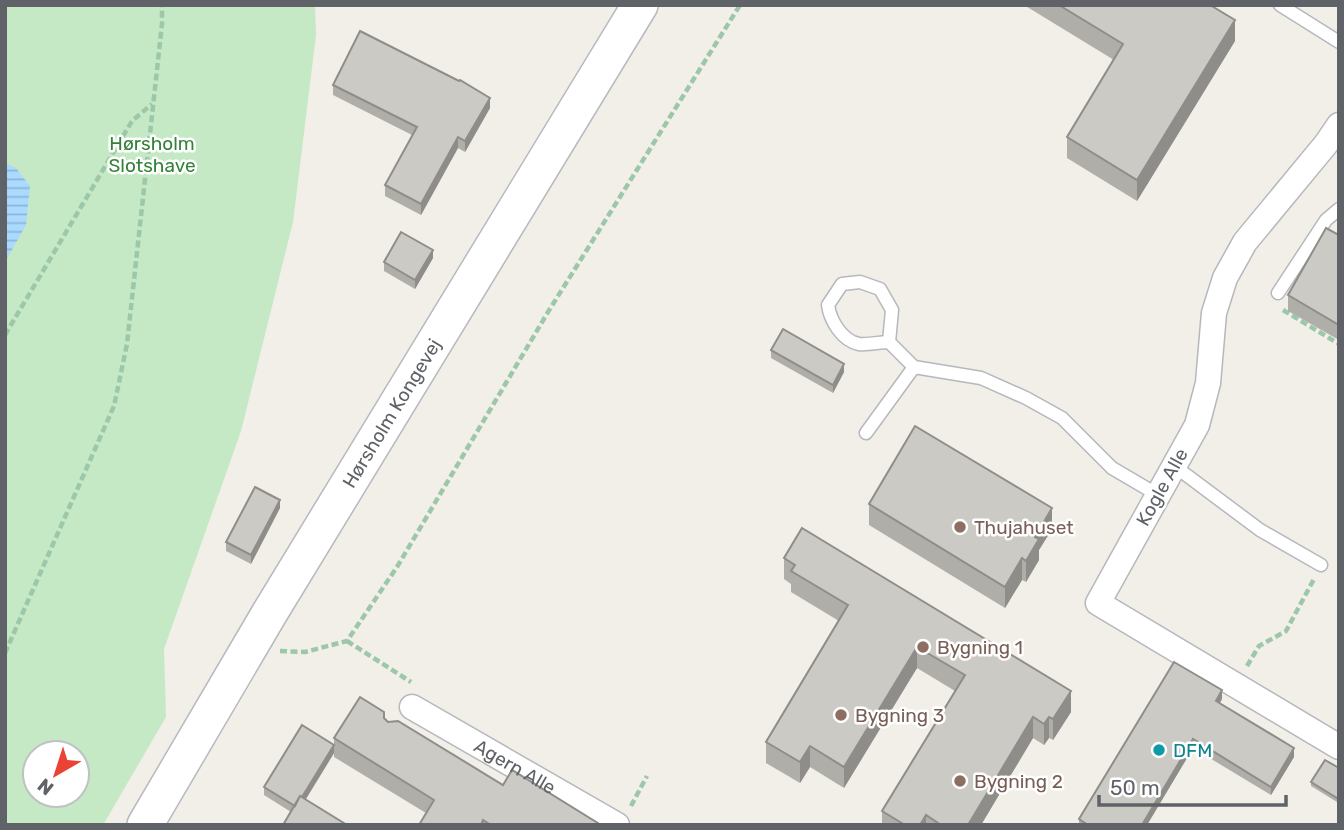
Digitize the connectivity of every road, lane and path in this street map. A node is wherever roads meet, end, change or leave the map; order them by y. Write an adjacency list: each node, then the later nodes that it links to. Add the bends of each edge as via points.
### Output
1 (162, 5): 6 (path)
2 (640, 5): 26 (main road, Hørsholm Kongevej, via 268,614)
3 (740, 5): 18 (path, via 548,312 397,567)
4 (1280, 5): 5 (lane)
5 (1339, 42)
6 (153, 103): 10 (path, via 132,121); 20 (path, via 127,344 114,406)
7 (1339, 125): 15 (street, Kogle Alle, via 1244,242 1225,278 1214,313 1208,383 1197,425)
8 (1339, 209): 9 (lane, via 1326,220)
9 (1278, 293): 12 (path, via 1280,308)
10 (5, 335)
11 (889, 342): 11 (lane, via 892,310 880,289 860,282 842,284 828,304 830,319 858,344); 13 (lane)
12 (1339, 344)
13 (914, 367): 14 (lane); 16 (lane, via 981,378 1026,398 1062,418 1112,468)
14 (866, 433)
15 (1173, 465): 16 (street, Kogle Alle); 17 (lane, via 1259,530)
16 (1158, 495): 21 (street, Kogle Alle, via 1098,603)
17 (1321, 565): 21 (path, via 1286,631 1259,646)
18 (347, 641): 19 (path, via 305,652); 22 (path, via 421,688)
19 (275, 651)
20 (5, 653)
21 (1236, 685): 23 (street, Kogle Alle)
22 (408, 711): 25 (street, Agern Alle)
23 (1339, 747)
24 (647, 776): 25 (path)
25 (622, 819)
26 (145, 825)

